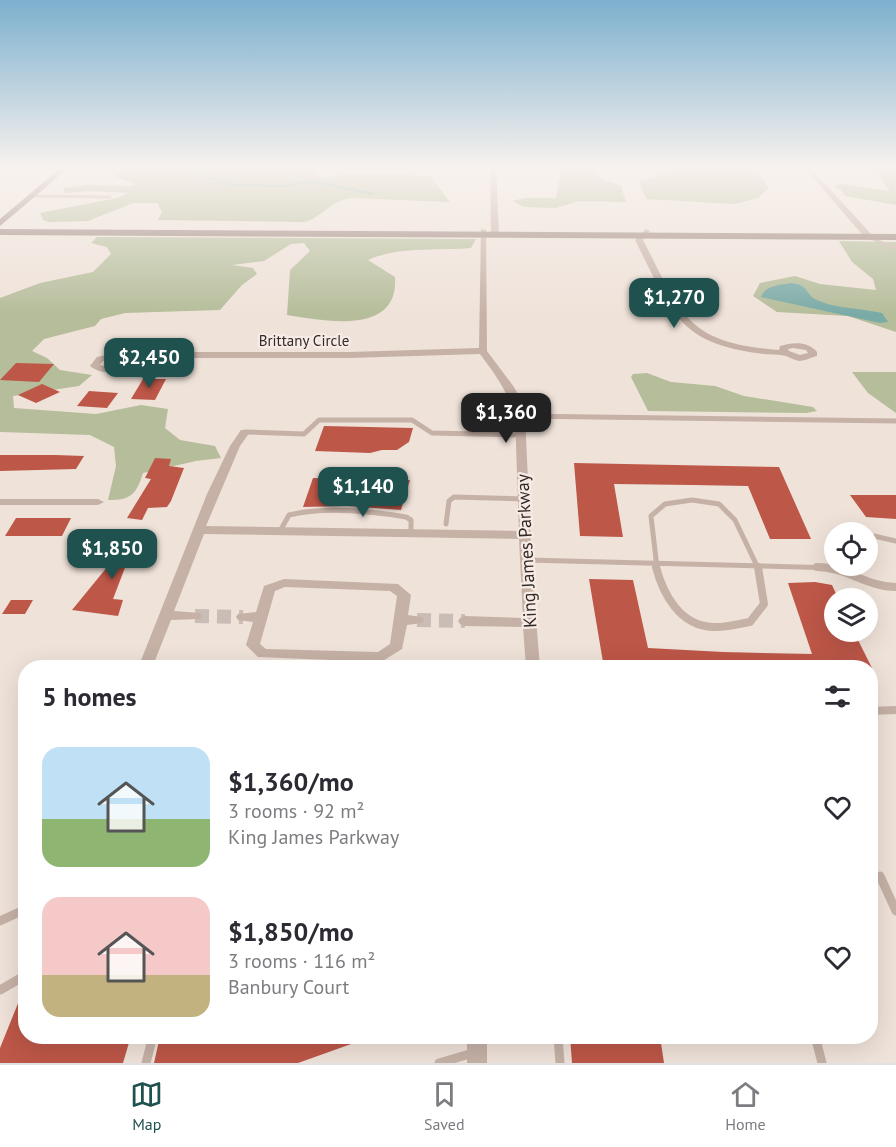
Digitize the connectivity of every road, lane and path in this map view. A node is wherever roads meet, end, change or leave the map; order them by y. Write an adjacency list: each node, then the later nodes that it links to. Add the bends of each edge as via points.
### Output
1 (490, 216): 6 (street)
2 (850, 216): 8 (street)
3 (0, 227): 6 (main road)
4 (0, 232): 6 (main road)
5 (896, 232): 8 (main road)
6 (489, 233): 7 (main road); 13 (street)
7 (645, 234): 8 (main road); 14 (street, via 639,240 685,322 730,345)
8 (867, 235): 9 (main road); 10 (lane)
9 (896, 237)
10 (888, 247): 11 (lane); 12 (lane)
11 (896, 249)
12 (896, 255)
13 (483, 351): 15 (street, Brittany Circle, via 170,355); 16 (street, King James Parkway, via 509,387)
14 (785, 353)
15 (126, 359)
16 (520, 416): 17 (lane); 19 (street, King James Parkway)
17 (896, 421)
18 (245, 432): 19 (lane, via 304,434 319,420 374,419 412,420 432,433); 24 (street, via 235,446)
19 (520, 435): 20 (street, King James Parkway)
20 (524, 498): 23 (lane, via 454,497 449,501); 27 (street, King James Parkway)
21 (0, 501): 22 (street)
22 (98, 502)
23 (446, 524)
24 (200, 530): 25 (street); 36 (street)
25 (280, 531): 26 (street); 26 (lane, via 289,515 320,512 406,517 411,520)
26 (411, 534): 27 (street)
27 (526, 536): 30 (street, King James Parkway)
28 (878, 537): 29 (lane)
29 (896, 541)
30 (526, 560): 31 (lane); 43 (street, King James Parkway)
31 (654, 563): 32 (lane); 32 (lane, via 664,596 686,619 710,628 750,622 764,604); 32 (lane, via 651,516 665,504 692,500 719,504 735,520)
32 (758, 566): 33 (lane)
33 (824, 566)
34 (857, 576): 35 (lane)
35 (896, 587)
36 (166, 615): 37 (street); 44 (street)
37 (195, 616)
38 (243, 617): 39 (street)
39 (261, 617): 40 (street, via 269,590 284,583 393,587 404,595); 40 (street, via 253,645 263,654 381,657 397,646)
40 (400, 620): 41 (street)
41 (417, 620)
42 (465, 621): 43 (street)
43 (530, 623): 45 (street, King James Parkway)
44 (148, 660)
45 (532, 660)
46 (896, 710): 47 (lane)
47 (878, 711)
48 (880, 876): 49 (lane)
49 (896, 911)
50 (18, 913): 51 (lane)
51 (0, 921)
52 (18, 980): 53 (lane)
53 (0, 990)
54 (151, 1044): 58 (lane)
55 (559, 1044): 60 (lane)
56 (817, 1044): 61 (lane)
57 (477, 1050): 59 (lane)
58 (146, 1063)
59 (439, 1063)
60 (560, 1063)
61 (822, 1063)

